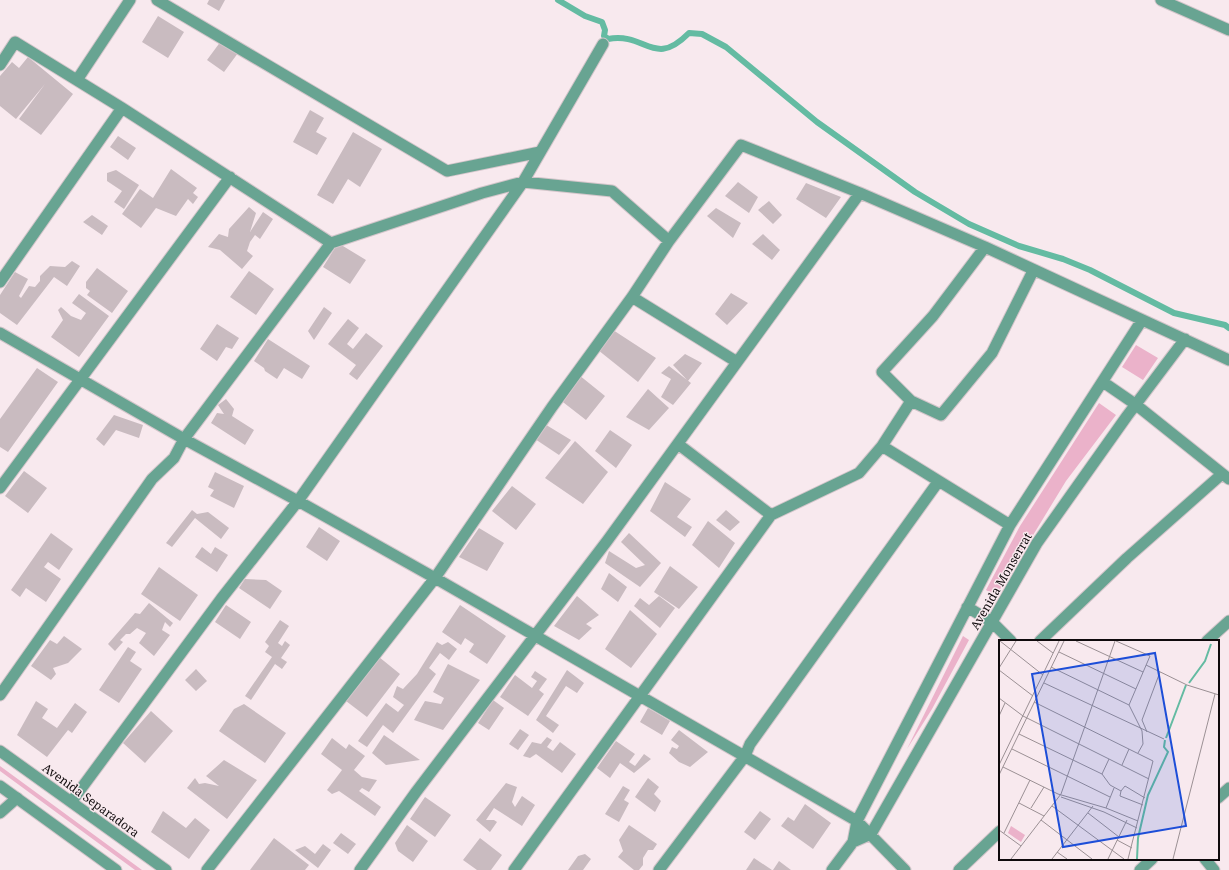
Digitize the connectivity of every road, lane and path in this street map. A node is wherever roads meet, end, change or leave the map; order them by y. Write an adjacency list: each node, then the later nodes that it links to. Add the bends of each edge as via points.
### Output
1 (130, 0): 7 (street)
2 (157, 0): 9 (street, via 447,171)
3 (1161, 0): 4 (street)
4 (1229, 30)
5 (603, 44): 9 (street)
6 (0, 65): 7 (street, via 15,42)
7 (77, 80): 8 (street)
8 (122, 108): 10 (street); 17 (street)
9 (540, 152): 11 (street)
10 (230, 177): 14 (street); 24 (street)
11 (523, 182): 13 (street, via 612,191); 14 (street); 34 (street)
12 (860, 192): 13 (street, via 741,145); 15 (street); 23 (street)
13 (669, 240): 18 (street)
14 (331, 243): 28 (street)
15 (985, 247): 16 (street); 26 (street, via 933,316 882,372)
16 (1033, 271): 19 (street); 26 (street, via 992,354 941,415)
17 (0, 282)
18 (632, 297): 23 (street); 37 (street, via 552,407)
19 (1142, 320): 21 (street); 25 (street, Avenida Monserrat)
20 (0, 333): 24 (street)
21 (1185, 339): 22 (street); 27 (street, Avenida Monserrat)
22 (1229, 360)
23 (737, 362): 29 (street)
24 (80, 379): 28 (street); 33 (street)
25 (1103, 382): 27 (street); 36 (street, Avenida Monserrat)
26 (911, 401): 30 (street)
27 (1135, 404): 31 (street); 40 (street, Avenida Monserrat, via 1054,518)
28 (184, 439): 34 (street); 45 (street, via 174,458 152,479)
29 (678, 444): 35 (street); 41 (street)
30 (882, 446): 32 (street); 35 (street, via 859,473)
31 (1225, 477): 43 (street, via 1127,558)
32 (938, 482): 36 (street); 48 (street, via 750,744)
33 (0, 488)
34 (298, 501): 37 (street); 53 (street, via 221,599)
35 (771, 515): 46 (street)
36 (1010, 525): 38 (street, Avenida Monserrat)
37 (435, 578): 41 (street); 63 (street)
38 (967, 607): 40 (street); 55 (street, Avenida Monserrat)
39 (1229, 621): 44 (street)
40 (992, 622): 42 (street); 57 (street, Avenida Monserrat)
41 (536, 636): 46 (street); 64 (street, via 416,792)
42 (1010, 640)
43 (1041, 640)
44 (1208, 640)
45 (0, 694)
46 (639, 697): 48 (street); 65 (street)
47 (0, 751): 53 (street, Avenida Separadora)
48 (745, 756): 55 (street); 66 (street)
49 (0, 786): 52 (street)
50 (1229, 788): 51 (street)
51 (1219, 797)
52 (18, 798): 54 (street); 61 (street)
53 (72, 801): 62 (street, Avenida Separadora)
54 (0, 813)
55 (857, 821): 57 (street); 58 (street, Avenida Monserrat)
56 (999, 832): 69 (street)
57 (871, 834): 58 (street, Avenida Monserrat); 68 (street)
58 (853, 842): 67 (street, Avenida Monserrat)
59 (1151, 860): 70 (street)
60 (1206, 860): 71 (street)
61 (116, 870)
62 (166, 870)
63 (207, 870)
64 (360, 870)
65 (514, 870)
66 (659, 870)
67 (832, 870)
68 (905, 870)
69 (959, 870)
70 (1140, 870)
71 (1214, 870)

